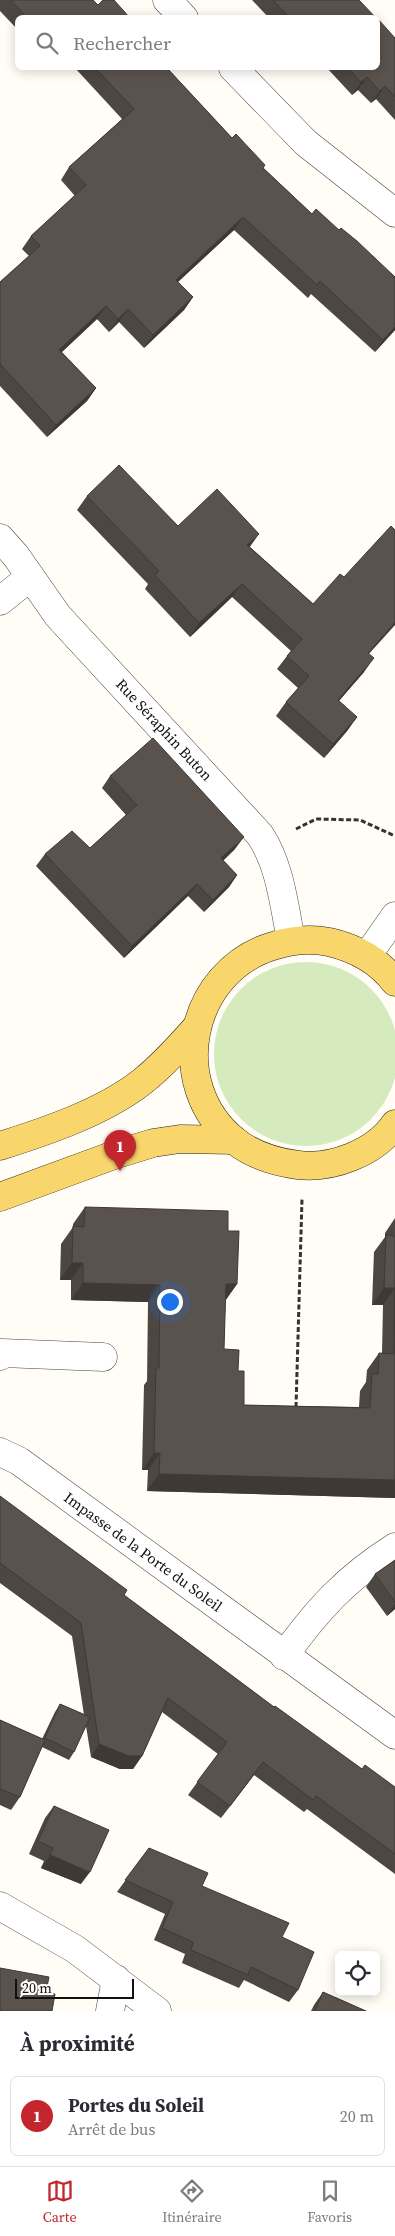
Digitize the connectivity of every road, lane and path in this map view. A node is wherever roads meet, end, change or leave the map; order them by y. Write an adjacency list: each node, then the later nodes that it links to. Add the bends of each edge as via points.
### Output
1 (167, 0): 2 (street)
2 (181, 15)
3 (235, 70): 4 (street, via 306,143)
4 (395, 213)
5 (0, 538): 6 (street, Rue Séraphin Buton)
6 (30, 578): 7 (street); 11 (street, Rue Séraphin Buton, via 58,616 260,835 274,862)
7 (0, 601)
8 (293, 830): 9 (path, via 316,819 360,820)
9 (395, 836)
10 (395, 916): 12 (street)
11 (291, 940): 12 (main road, via 343,945); 14 (main road, via 257,950 229,970 208,997)
12 (367, 956): 13 (main road)
13 (395, 982)
14 (195, 1029): 16 (main road, via 194,1060 200,1090 214,1118); 17 (main road, via 142,1082 114,1099 39,1133)
15 (395, 1124): 18 (main road)
16 (234, 1140): 19 (main road, via 278,1162); 20 (main road, via 180,1138 153,1143)
17 (0, 1146)
18 (383, 1146): 19 (main road, via 327,1164)
19 (303, 1166): 23 (path)
20 (0, 1197)
21 (0, 1356): 22 (street, via 2,1353)
22 (103, 1358)
23 (296, 1407)
24 (0, 1452): 26 (street, Impasse de la Porte du Soleil, via 19,1461)
25 (395, 1547): 26 (street, via 366,1565 334,1594)
26 (284, 1656): 27 (street, Impasse de la Porte du Soleil)
27 (395, 1735)
28 (0, 1906): 29 (street, via 74,1949)
29 (116, 1979): 30 (street); 31 (street)
30 (110, 2011)
31 (157, 2011)

